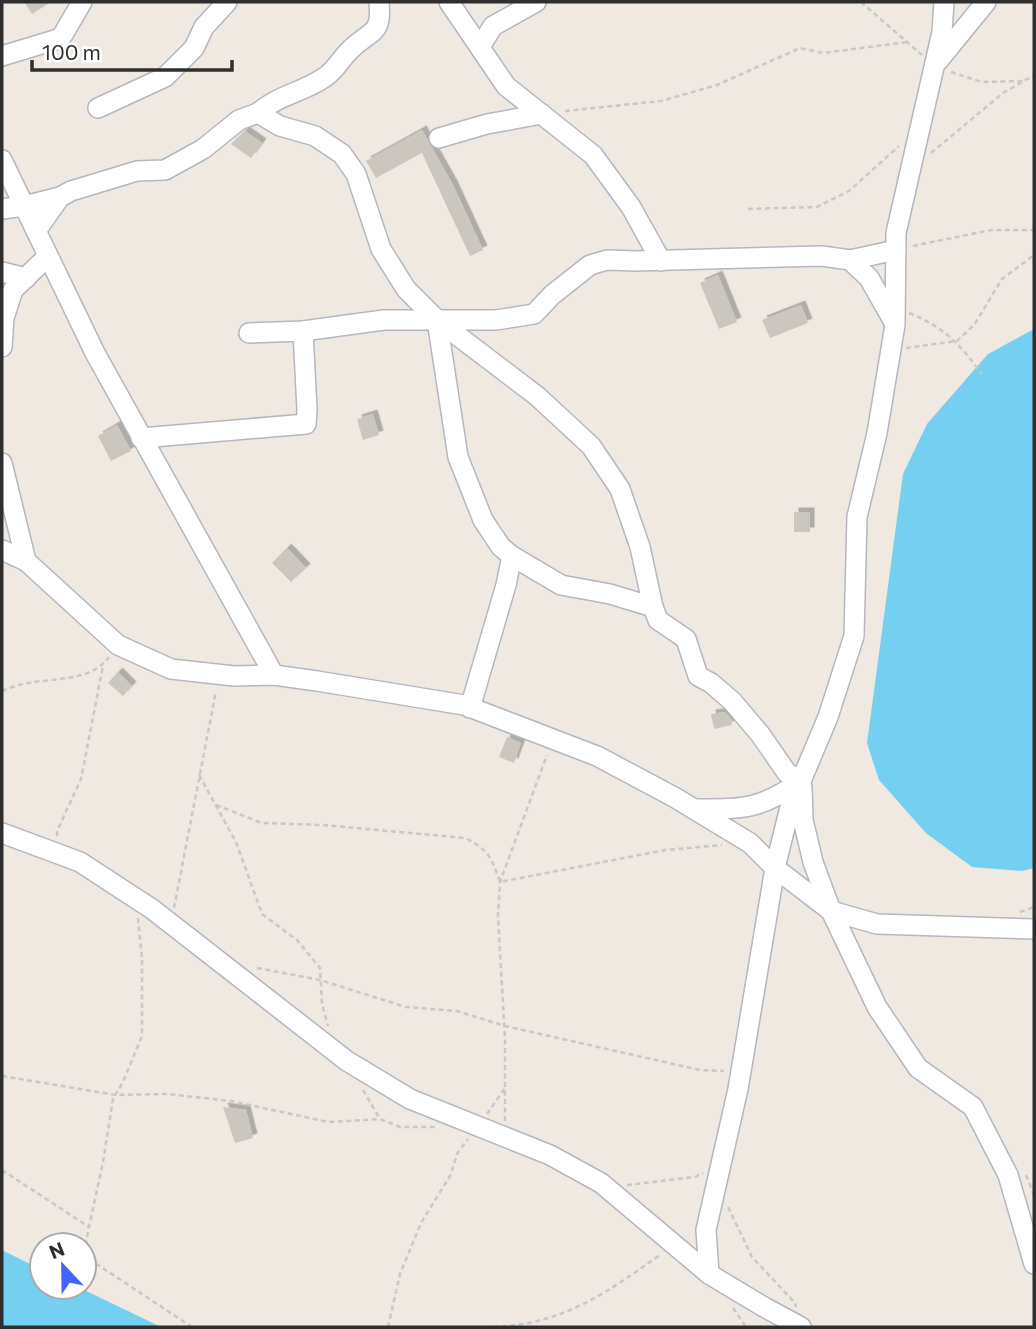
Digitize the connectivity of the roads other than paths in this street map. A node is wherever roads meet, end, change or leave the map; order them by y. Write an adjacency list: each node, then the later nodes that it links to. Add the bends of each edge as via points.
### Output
1 (82, 2): 9 (street, via 61,38)
2 (227, 2): 11 (street, via 204,27 194,48 165,77)
3 (379, 2): 12 (street, via 380,21 375,29 328,75)
4 (449, 2): 8 (street)
5 (536, 2): 8 (street, via 493,26)
6 (944, 2): 10 (street)
7 (986, 2): 10 (street)
8 (480, 47): 13 (street, via 506,86)
9 (2, 56)
10 (934, 66): 20 (street)
11 (99, 108)
12 (258, 113): 16 (street, via 239,120 203,149 165,170 137,171); 27 (street, via 315,136 342,153 356,174 381,249 406,289)
13 (542, 114): 14 (street); 23 (street, via 593,155 631,207)
14 (439, 138)
15 (2, 160): 17 (street)
16 (60, 197): 17 (street); 19 (street)
17 (24, 206): 18 (street); 19 (street)
18 (2, 209)
19 (36, 231): 21 (street)
20 (896, 250): 22 (street); 26 (street)
21 (48, 256): 25 (street); 31 (street)
22 (850, 260): 23 (street, via 822,256); 26 (street, via 869,278)
23 (661, 261): 27 (street, via 607,260 590,265 534,314 496,320)
24 (2, 272): 25 (street)
25 (26, 278): 30 (street, via 13,290 4,318)
26 (895, 317): 39 (street, via 877,433 857,517 853,636)
27 (437, 320): 28 (street, via 384,320); 34 (street, via 458,457 483,520); 36 (street, via 537,396 591,446 620,489 640,547)
28 (303, 331): 29 (street); 31 (street, via 306,424)
29 (249, 333)
30 (2, 347)
31 (141, 438): 37 (street)
32 (2, 463): 35 (street)
33 (2, 550): 35 (street)
34 (512, 556): 36 (street, via 561,585); 38 (street)
35 (26, 561): 37 (street, via 118,645 171,669)
36 (653, 607): 39 (street, via 658,620 686,639 698,676 745,714 787,773)
37 (274, 676): 38 (street)
38 (470, 708): 40 (street, via 597,756)
39 (802, 780): 40 (street, via 775,799 743,809); 42 (street, via 790,807); 43 (street, via 803,820)
40 (694, 809): 42 (street, via 750,844)
41 (2, 834): 46 (street, via 80,862 172,924 347,1061 411,1099 550,1155 606,1187)
42 (775, 868): 43 (street); 46 (street, via 741,1070 706,1230)
43 (831, 911): 44 (street, via 877,924); 45 (street, via 877,1007 918,1068 973,1107 1008,1175)
44 (1034, 929)
45 (1034, 1264)
46 (709, 1274): 47 (street, via 764,1307)
47 (800, 1321)

